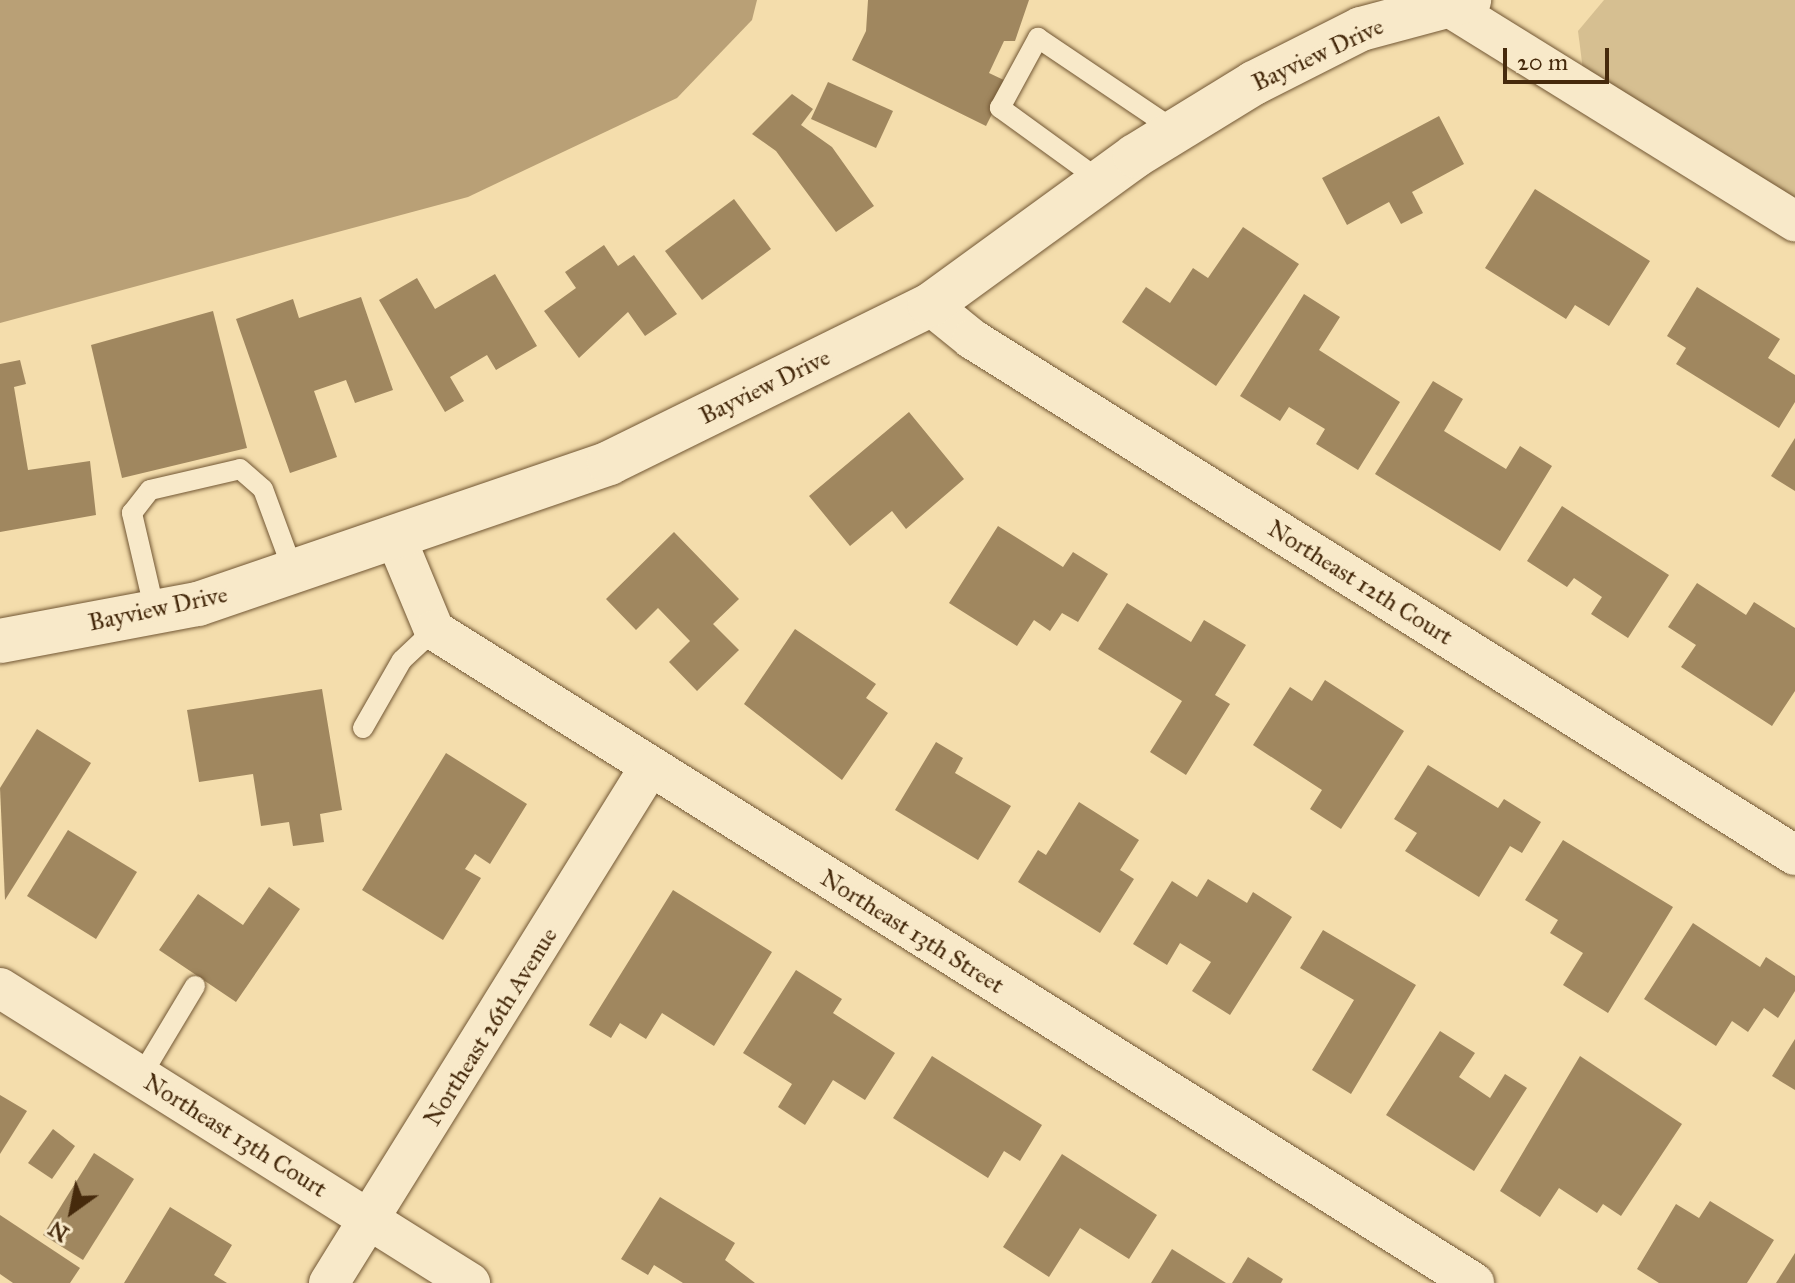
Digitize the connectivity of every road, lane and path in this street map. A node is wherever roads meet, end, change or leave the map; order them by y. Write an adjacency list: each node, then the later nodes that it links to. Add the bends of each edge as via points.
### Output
1 (1451, 2): 2 (street, Bayview Drive, via 1361,29); 4 (street)
2 (1176, 131): 3 (street, Bayview Drive); 3 (lane, via 1038,38 1000,108)
3 (1101, 181): 5 (street, Bayview Drive)
4 (1795, 221)
5 (930, 305): 6 (street, Bayview Drive, via 609,463); 13 (street, Northeast 12th Court, via 972,339)
6 (397, 541): 7 (street, Bayview Drive); 9 (street)
7 (294, 573): 8 (street, Bayview Drive); 8 (lane, via 263,489 240,469 150,490 132,513)
8 (155, 612): 10 (street, Bayview Drive)
9 (434, 630): 11 (lane, via 402,660); 12 (street, Northeast 13th Street)
10 (0, 641)
11 (363, 728)
12 (649, 768): 17 (street, Northeast 26th Avenue); 20 (street, Northeast 13th Street)
13 (1795, 855)
14 (195, 986): 16 (lane)
15 (0, 988): 16 (street, Northeast 13th Court)
16 (141, 1076): 17 (street, Northeast 13th Court)
17 (371, 1222): 18 (street, Northeast 26th Avenue); 19 (street, Northeast 13th Court)
18 (329, 1283)
19 (470, 1283)
20 (1474, 1283)

